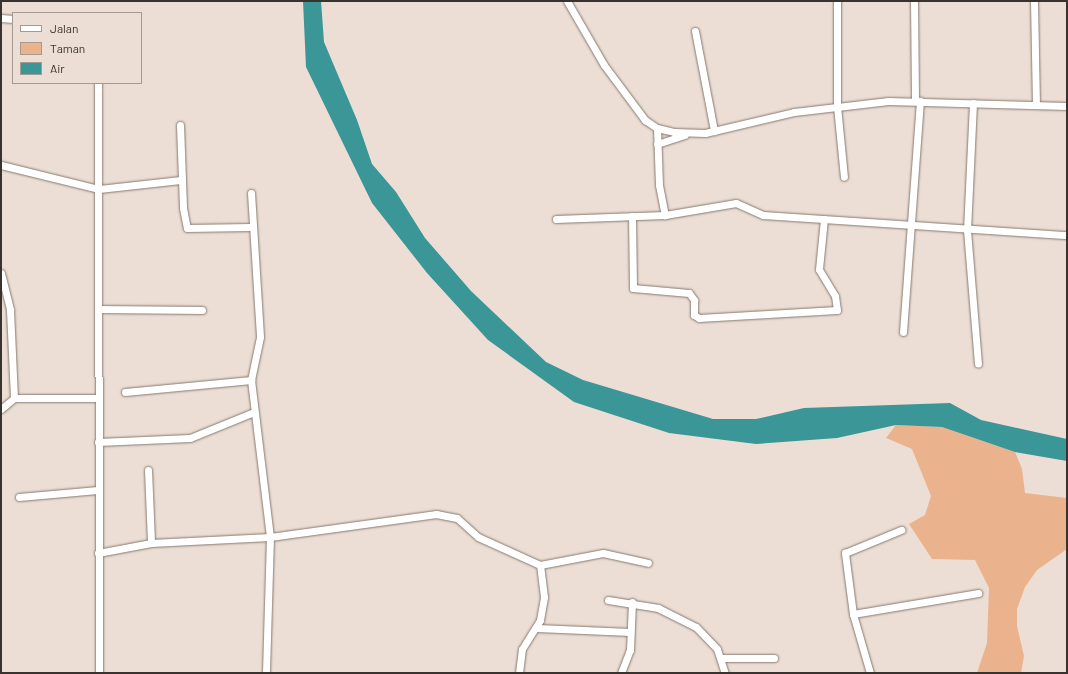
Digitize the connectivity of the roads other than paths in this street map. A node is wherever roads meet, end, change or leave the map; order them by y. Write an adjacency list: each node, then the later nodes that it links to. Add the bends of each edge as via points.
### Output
1 (567, 1): 15 (street, via 604,65 645,120)
2 (838, 1): 12 (street)
3 (914, 1): 9 (street)
4 (1034, 1): 11 (street)
5 (1, 18): 6 (street)
6 (12, 19)
7 (695, 31): 16 (street)
8 (98, 84): 22 (street)
9 (918, 101): 10 (street); 12 (street); 29 (street)
10 (973, 103): 11 (street); 30 (street)
11 (1036, 105): 13 (street)
12 (837, 106): 16 (street); 20 (street)
13 (1067, 106)
14 (180, 125): 21 (street)
15 (657, 128): 17 (street); 18 (street)
16 (714, 131): 17 (street)
17 (688, 135): 18 (street)
18 (658, 144): 24 (street)
19 (1, 165): 22 (street)
20 (844, 177)
21 (181, 180): 22 (street); 28 (street, via 187,228)
22 (99, 189): 33 (street)
23 (251, 193): 28 (street)
24 (664, 215): 25 (street); 27 (street, via 731,203 763,215)
25 (632, 216): 26 (street); 27 (street, via 633,288 689,293 694,300 694,314 699,318 835,312 837,303 819,269)
26 (556, 219)
27 (824, 219): 29 (street)
28 (250, 227): 37 (street, via 260,337)
29 (910, 227): 30 (street); 35 (street)
30 (967, 230): 31 (street); 36 (street)
31 (1067, 235)
32 (1, 273): 39 (street, via 10,310)
33 (99, 309): 34 (street); 40 (street)
34 (202, 310)
35 (903, 332)
36 (978, 364)
37 (251, 380): 38 (street); 42 (street)
38 (125, 392)
39 (14, 398): 40 (street); 41 (street)
40 (99, 398): 43 (street)
41 (1, 409)
42 (254, 412): 43 (street, via 190,438); 48 (street)
43 (98, 442): 45 (street)
44 (148, 470): 49 (street)
45 (98, 490): 46 (street); 50 (street)
46 (19, 496)
47 (902, 530): 56 (street, via 844,553)
48 (270, 537): 49 (street); 52 (street, via 446,515 457,518 478,537); 62 (street)
49 (151, 543): 50 (street)
50 (98, 553): 61 (street)
51 (648, 563): 52 (street, via 603,553)
52 (540, 565): 57 (street, via 544,597)
53 (978, 593): 56 (street)
54 (608, 600): 55 (street)
55 (632, 602): 58 (street); 59 (street, via 658,608 696,627)
56 (853, 614): 66 (street)
57 (537, 628): 58 (street); 63 (street, via 522,648)
58 (630, 632): 64 (street, via 630,650)
59 (721, 658): 60 (street); 65 (street)
60 (774, 658)
61 (99, 673)
62 (266, 673)
63 (518, 673)
64 (621, 673)
65 (725, 673)
66 (870, 673)

